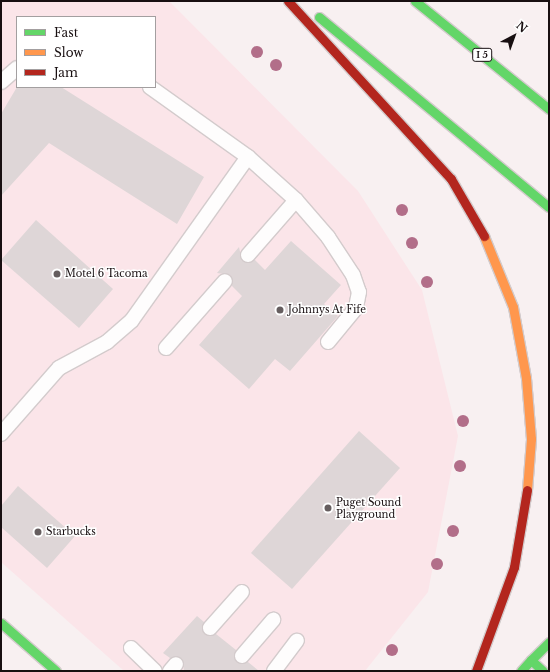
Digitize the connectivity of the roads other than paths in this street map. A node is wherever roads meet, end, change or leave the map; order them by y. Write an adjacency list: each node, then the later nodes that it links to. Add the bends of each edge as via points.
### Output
1 (288, 1): 28 (main road, via 451,179 486,239 512,307 526,378 531,439 526,506 514,567)
2 (300, 1): 10 (main road)
3 (415, 1): 7 (main road, I 5)
4 (16, 69): 5 (lane)
5 (1, 82)
6 (151, 88): 8 (lane)
7 (549, 109)
8 (248, 157): 9 (lane); 15 (lane, via 132,320 107,342 59,368)
9 (296, 200): 11 (lane); 13 (lane, via 328,237 353,275 359,292 356,308)
10 (549, 207)
11 (248, 255)
12 (225, 281): 14 (lane)
13 (328, 342)
14 (166, 348)
15 (1, 434)
16 (242, 592): 19 (lane)
17 (273, 620): 23 (lane)
18 (1, 623): 25 (main road)
19 (210, 628)
20 (297, 641): 27 (lane)
21 (549, 642): 24 (main road)
22 (131, 648): 26 (lane)
23 (242, 656)
24 (531, 660): 29 (main road); 30 (main road)
25 (56, 671)
26 (154, 671)
27 (274, 671)
28 (476, 671)
29 (521, 671)
30 (543, 671)

